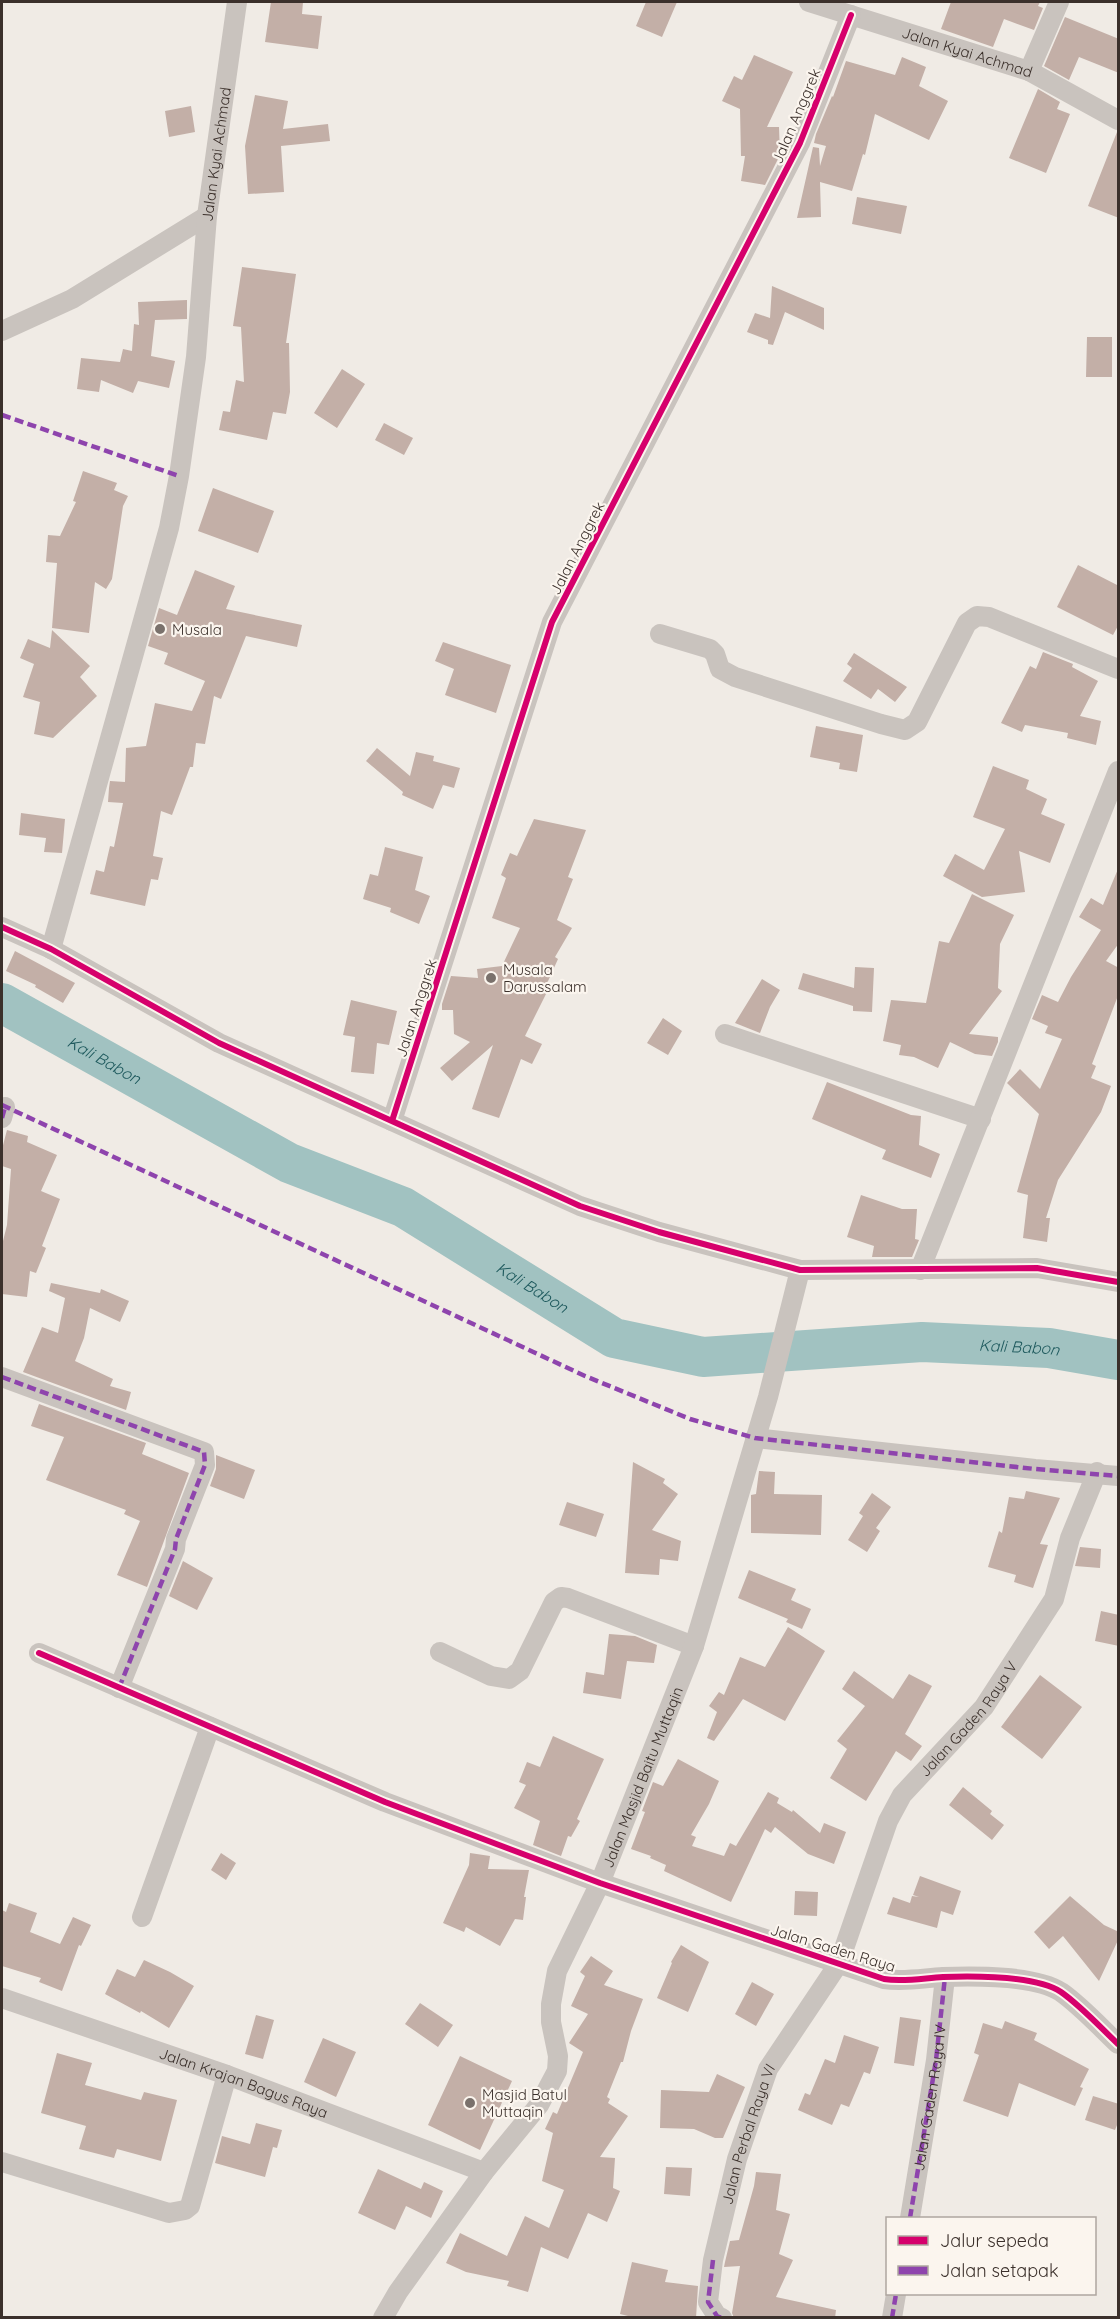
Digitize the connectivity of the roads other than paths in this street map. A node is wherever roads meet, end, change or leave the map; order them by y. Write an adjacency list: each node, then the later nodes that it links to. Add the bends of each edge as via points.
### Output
1 (237, 2): 7 (street, Jalan Kyai Achmad)
2 (809, 2): 4 (street, Jalan Kyai Achmad)
3 (1059, 2): 5 (street)
4 (851, 15): 5 (street, Jalan Kyai Achmad); 16 (street, Jalan Anggrek, via 800,143 552,622)
5 (1029, 71): 6 (street, Jalan Kyai Achmad)
6 (1119, 120)
7 (207, 216): 8 (street, Jalan Kyai Achmad, via 72,298); 13 (street, via 196,357 169,528)
8 (2, 330)
9 (660, 634): 10 (street, via 710,649 720,669 735,676 905,729 917,722 967,623 977,616 989,617)
10 (1119, 669)
11 (1119, 771): 15 (street)
12 (2, 927): 13 (street)
13 (51, 949): 16 (street, via 219,1043)
14 (725, 1034): 15 (street)
15 (981, 1119): 17 (street)
16 (392, 1121): 18 (street, via 580,1206)
17 (920, 1270): 18 (street); 19 (street, via 1037,1268)
18 (798, 1279): 21 (street, Jalan Masjid Baitu Muttaqin)
19 (1119, 1282)
20 (2, 1377): 27 (street, via 204,1452 205,1465 175,1549)
21 (755, 1438): 22 (street, via 1035,1469); 24 (street, Jalan Masjid Baitu Muttaqin)
22 (1097, 1472): 23 (street); 31 (street, Jalan Gaden Raya V, via 1070,1538 1054,1599 984,1707 902,1795 888,1821)
23 (1119, 1476)
24 (694, 1646): 25 (street, via 561,1597 554,1602 520,1671 509,1679 491,1676); 29 (street, Jalan Masjid Baitu Muttaqin)
25 (440, 1652)
26 (39, 1653): 27 (street, Jalan Gaden Raya)
27 (119, 1688): 28 (street, Jalan Gaden Raya)
28 (210, 1727): 29 (street, Jalan Gaden Raya, via 385,1802); 30 (street)
29 (600, 1883): 31 (street, Jalan Gaden Raya); 37 (street, Jalan Masjid Baitu Muttaqin, via 557,1971 550,2004 558,2071 539,2105)
30 (142, 1917)
31 (839, 1963): 32 (street, Jalan Gaden Raya, via 895,1981); 41 (street, Jalan Perbal Raya VI, via 768,2069 737,2159 712,2260 708,2302)
32 (945, 1977): 34 (street, Jalan Gaden Raya, via 1046,1984 1061,1992); 38 (street, Jalan Gaden Raya IV, via 936,2060)
33 (2, 1998): 35 (street, Jalan Krajan Bagus Raya)
34 (1119, 2044)
35 (227, 2075): 36 (street, via 190,2206 185,2210 169,2213); 37 (street, Jalan Krajan Bagus Raya)
36 (2, 2162)
37 (484, 2172): 40 (street, Jalan Masjid Baitu Muttaqin)
38 (910, 2217)
39 (896, 2295): 42 (street)
40 (383, 2318)
41 (722, 2318)
42 (892, 2318)

